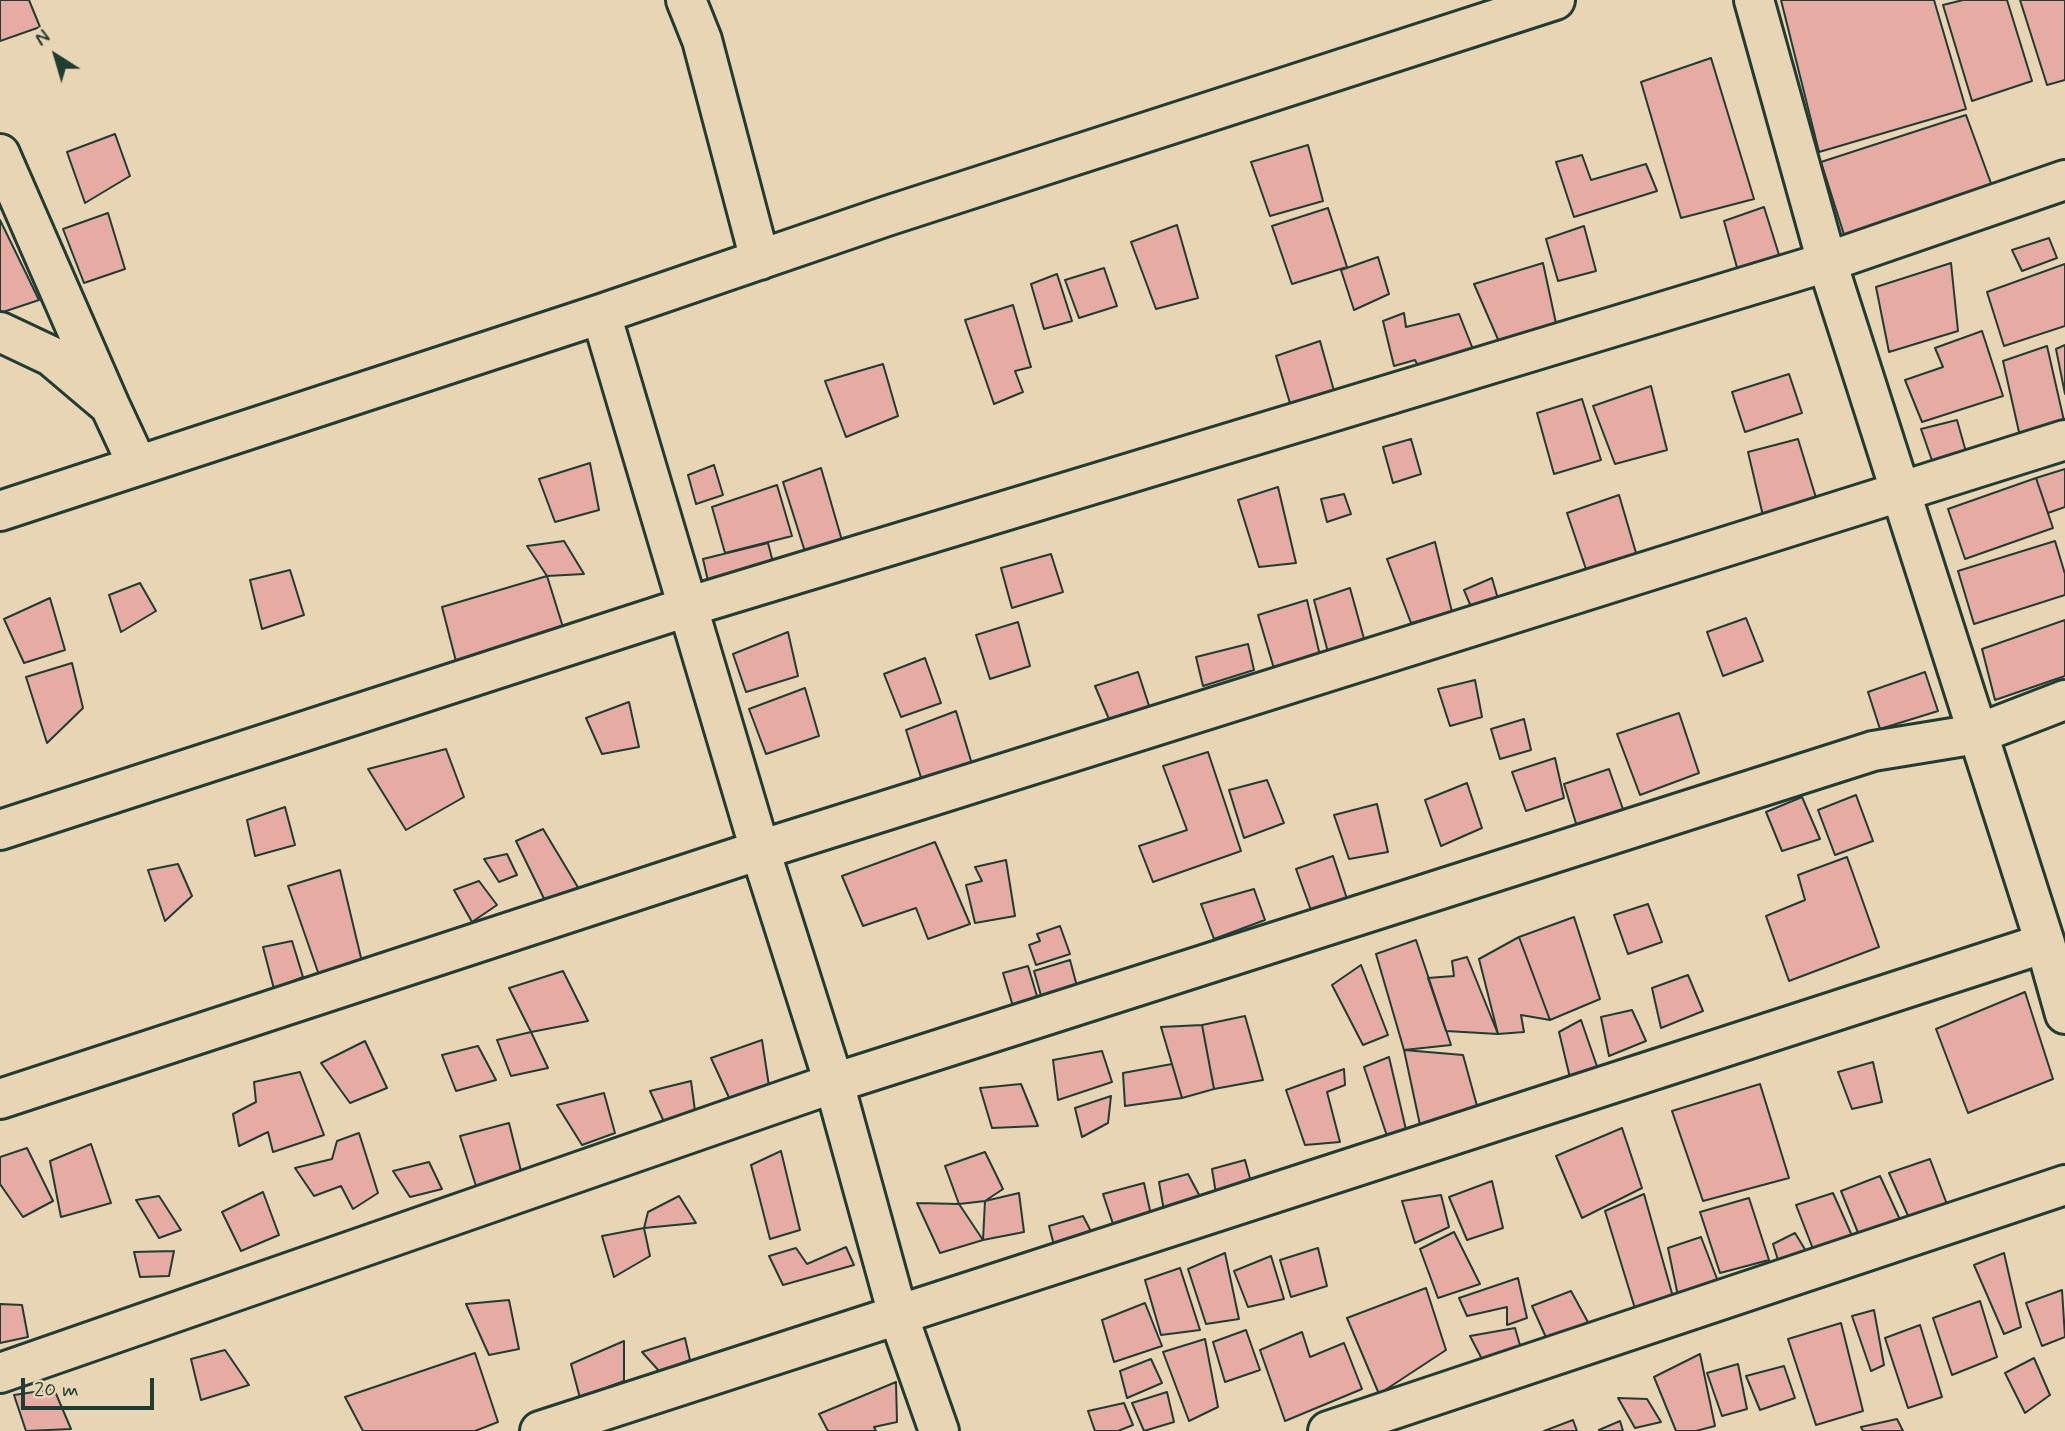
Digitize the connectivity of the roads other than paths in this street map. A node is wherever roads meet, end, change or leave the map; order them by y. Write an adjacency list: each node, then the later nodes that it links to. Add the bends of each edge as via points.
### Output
1 (686, 0): 6 (street, via 702,40)
2 (1555, 0): 6 (street)
3 (1754, 0): 7 (street)
4 (0, 153): 10 (street)
5 (2065, 180): 7 (street)
6 (760, 260): 8 (street)
7 (1827, 262): 13 (street); 15 (street)
8 (601, 314): 12 (street); 15 (street)
9 (0, 332): 10 (street, via 51,356)
10 (110, 406): 12 (street)
11 (2065, 440): 13 (street)
12 (137, 464): 14 (street)
13 (1899, 493): 17 (street); 19 (street)
14 (0, 511)
15 (687, 607): 18 (street); 19 (street)
16 (2065, 700): 17 (street)
17 (1976, 734): 20 (street); 22 (street, via 1873,751)
18 (0, 830)
19 (760, 850): 22 (street); 23 (street)
20 (2045, 943): 21 (street); 25 (street)
21 (2065, 1014)
22 (834, 1083): 25 (street); 26 (street)
23 (0, 1099)
24 (2065, 1185): 29 (street)
25 (898, 1315): 27 (street); 28 (street)
26 (0, 1373)
27 (540, 1431)
28 (939, 1431)
29 (1328, 1431)

